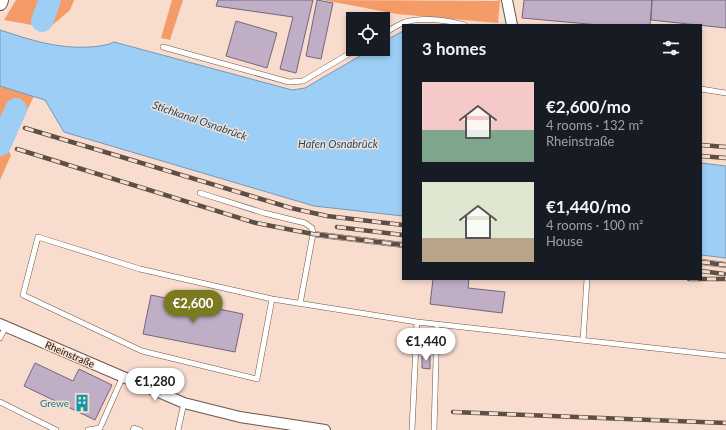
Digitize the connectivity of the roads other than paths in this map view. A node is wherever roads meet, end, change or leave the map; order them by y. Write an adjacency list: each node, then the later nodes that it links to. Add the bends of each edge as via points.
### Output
1 (1, 0): 3 (main road)
2 (507, 0): 5 (street)
3 (0, 3)
4 (460, 24): 6 (lane, via 417,19)
5 (512, 24)
6 (390, 30)
7 (163, 47): 8 (lane, via 289,82 303,80)
8 (346, 56)
9 (702, 89): 10 (lane)
10 (726, 93)
11 (200, 193): 12 (lane, via 305,223 312,228)
12 (313, 234): 13 (lane); 18 (lane)
13 (402, 245)
14 (702, 262): 15 (lane)
15 (726, 265)
16 (586, 280): 23 (lane)
17 (272, 300): 17 (lane, via 140,269 38,237 23,295 142,351 257,379); 18 (lane)
18 (300, 304): 19 (lane)
19 (417, 322): 20 (lane); 34 (lane)
20 (437, 324): 23 (lane); 35 (lane)
21 (3, 325): 22 (lane); 25 (street, Rheinstraße)
22 (0, 338)
23 (583, 340): 24 (lane)
24 (726, 356)
25 (123, 376): 27 (street, Rheinstraße); 29 (lane, via 100,428)
26 (0, 402): 28 (lane)
27 (184, 403): 32 (lane); 33 (street, Rheinstraße, via 240,417)
28 (56, 430)
29 (88, 430)
30 (133, 430): 31 (lane)
31 (140, 430)
32 (178, 430)
33 (325, 430)
34 (412, 430)
35 (434, 430)

